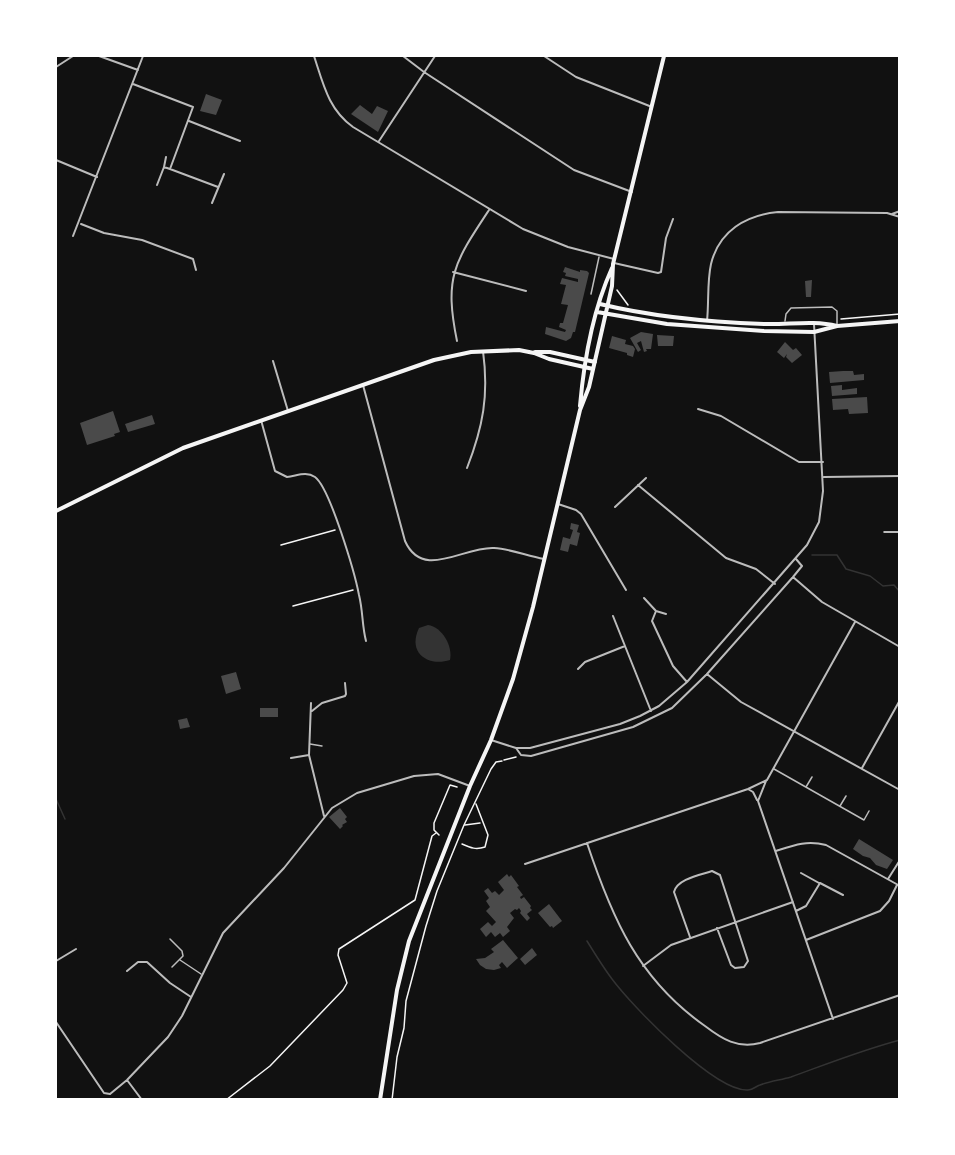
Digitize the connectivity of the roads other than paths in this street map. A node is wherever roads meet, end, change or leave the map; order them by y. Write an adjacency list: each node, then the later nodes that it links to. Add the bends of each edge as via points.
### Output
1 (73, 56): 9 (street)
2 (99, 56): 10 (street)
3 (143, 56): 10 (street)
4 (314, 56): 16 (street, via 333,108 349,124)
5 (403, 56): 11 (street)
6 (435, 56): 11 (street)
7 (544, 56): 13 (street, via 576,77)
8 (664, 56): 13 (main road)
9 (56, 68)
10 (138, 70): 12 (street)
11 (424, 72): 16 (street); 25 (street, via 574,170)
12 (133, 84): 14 (street, via 193,107); 22 (street)
13 (652, 107): 25 (main road)
14 (189, 121): 15 (street); 20 (street)
15 (240, 141)
16 (379, 141): 27 (street)
17 (165, 157): 19 (street)
18 (56, 160): 22 (street)
19 (164, 167): 20 (street); 23 (street)
20 (170, 169): 24 (street)
21 (224, 174): 24 (street)
22 (96, 177): 32 (street)
23 (157, 186)
24 (218, 187): 26 (street)
25 (632, 192): 35 (main road)
26 (212, 203)
27 (489, 209): 34 (street, via 548,240); 37 (street)
28 (900, 211): 29 (street)
29 (892, 214): 30 (street); 45 (street, via 778,212 743,221 726,234 711,262)
30 (900, 216)
31 (673, 219): 35 (street, via 661,272)
32 (80, 224): 33 (street); 36 (street, via 145,241 183,256 193,260)
33 (73, 236)
34 (600, 255): 35 (street); 39 (lane)
35 (614, 262): 40 (main road); 41 (main road)
36 (196, 270)
37 (453, 272): 38 (street); 55 (street, via 451,297)
38 (526, 291)
39 (591, 294)
40 (600, 304): 41 (main road); 43 (main road)
41 (607, 306): 42 (main road); 44 (main road)
42 (605, 313): 43 (main road); 48 (main road); 60 (main road)
43 (597, 314): 58 (main road)
44 (665, 317): 45 (main road); 48 (street)
45 (707, 321): 47 (main road)
46 (900, 321): 51 (main road)
47 (722, 322): 49 (main road); 52 (street)
48 (664, 324): 52 (main road)
49 (785, 324): 50 (main road); 51 (lane, via 791,308 832,307 838,314); 53 (lane)
50 (814, 324): 51 (main road); 54 (street)
51 (837, 326): 54 (main road)
52 (722, 329): 53 (main road)
53 (784, 331): 54 (main road)
54 (814, 332): 68 (street)
55 (457, 341)
56 (483, 351): 57 (main road); 63 (main road, via 434,360); 69 (street, via 485,405)
57 (534, 352): 58 (main road); 61 (main road, via 549,360)
58 (587, 360): 60 (main road); 61 (main road)
59 (273, 361): 66 (street)
60 (595, 362): 62 (main road)
61 (585, 367): 62 (main road); 65 (main road)
62 (593, 369): 65 (main road)
63 (363, 385): 66 (main road); 77 (street, via 405,541 414,555 431,561 490,547)
64 (698, 409): 68 (street, via 721,416 799,462)
65 (580, 410): 74 (main road)
66 (288, 411): 67 (main road)
67 (261, 420): 76 (main road, via 162,457); 87 (street, via 275,471 288,477 305,474 317,479 324,491 358,588)
68 (823, 462): 71 (street)
69 (466, 468)
70 (900, 476): 71 (street)
71 (824, 477): 78 (street, via 819,522)
72 (646, 478): 73 (street)
73 (638, 485): 75 (street); 80 (street, via 726,558 756,569)
74 (558, 504): 77 (main road); 81 (street, via 581,514)
75 (615, 507)
76 (57, 511)
77 (544, 559): 101 (main road, via 517,668)
78 (796, 559): 79 (street, via 802,566); 80 (street)
79 (793, 577): 86 (street, via 822,602); 91 (street)
80 (775, 584): 92 (street)
81 (626, 590)
82 (644, 598): 83 (street)
83 (656, 611): 84 (street); 92 (street, via 652,621 673,666)
84 (666, 614)
85 (613, 616): 88 (street)
86 (855, 622): 89 (street); 100 (street)
87 (366, 641)
88 (625, 646): 90 (street, via 585,662); 99 (street)
89 (900, 646)
90 (578, 669)
91 (707, 674): 97 (street); 100 (street, via 741,702)
92 (687, 682): 95 (street)
93 (345, 683): 98 (street, via 345,696 322,703)
94 (900, 700): 108 (street)
95 (666, 701): 97 (street); 99 (street)
96 (311, 703): 98 (street)
97 (672, 708): 104 (street, via 633,727 531,756 521,756)
98 (312, 711): 102 (street)
99 (651, 711): 104 (street, via 620,724 544,745)
100 (795, 732): 107 (street); 108 (street)
101 (491, 740): 104 (street); 111 (main road)
102 (310, 743): 103 (lane); 105 (street)
103 (322, 746)
104 (516, 748)
105 (309, 755): 106 (street); 119 (street)
106 (291, 758)
107 (773, 769): 110 (street); 112 (lane)
108 (862, 769): 114 (street)
109 (812, 777): 112 (lane)
110 (767, 780): 113 (street); 116 (street)
111 (470, 786): 119 (street, via 438,774 414,776 357,793); 152 (main road, via 409,941 397,990)
112 (806, 787): 117 (lane)
113 (748, 789): 116 (street); 120 (street)
114 (900, 790)
115 (846, 796): 117 (lane)
116 (758, 801): 121 (street)
117 (840, 806): 118 (lane, via 864,820)
118 (869, 811)
119 (324, 816): 142 (street, via 284,868 223,933)
120 (587, 843): 123 (street); 139 (street, via 616,922)
121 (776, 851): 125 (street, via 813,841); 129 (street)
122 (900, 860): 125 (street)
123 (525, 864)
124 (801, 873): 126 (street)
125 (888, 879): 127 (street)
126 (820, 883): 128 (street); 130 (street, via 806,906)
127 (898, 885): 135 (street, via 880,911)
128 (843, 895)
129 (793, 902): 130 (street); 131 (street)
130 (796, 911): 135 (street)
131 (735, 922): 132 (street); 132 (street, via 748,961 744,967 731,965); 133 (street, via 720,875 712,871 675,888)
132 (717, 928): 133 (street)
133 (690, 938): 139 (street, via 670,945)
134 (170, 939): 137 (lane, via 182,951)
135 (806, 940): 145 (street)
136 (76, 949): 138 (street)
137 (180, 960): 140 (lane); 142 (lane)
138 (56, 961)
139 (644, 966): 145 (street, via 661,989 694,1019 741,1045 760,1043)
140 (172, 967)
141 (127, 971): 144 (street, via 138,962 147,962)
142 (201, 974): 144 (street)
143 (900, 995): 145 (street)
144 (191, 997): 148 (street, via 168,1037)
145 (833, 1018)
146 (56, 1022): 147 (street)
147 (57, 1028): 149 (street, via 104,1093)
148 (127, 1080): 149 (street); 151 (street)
149 (110, 1094): 150 (street)
150 (108, 1099)
151 (142, 1100)
152 (380, 1100)

